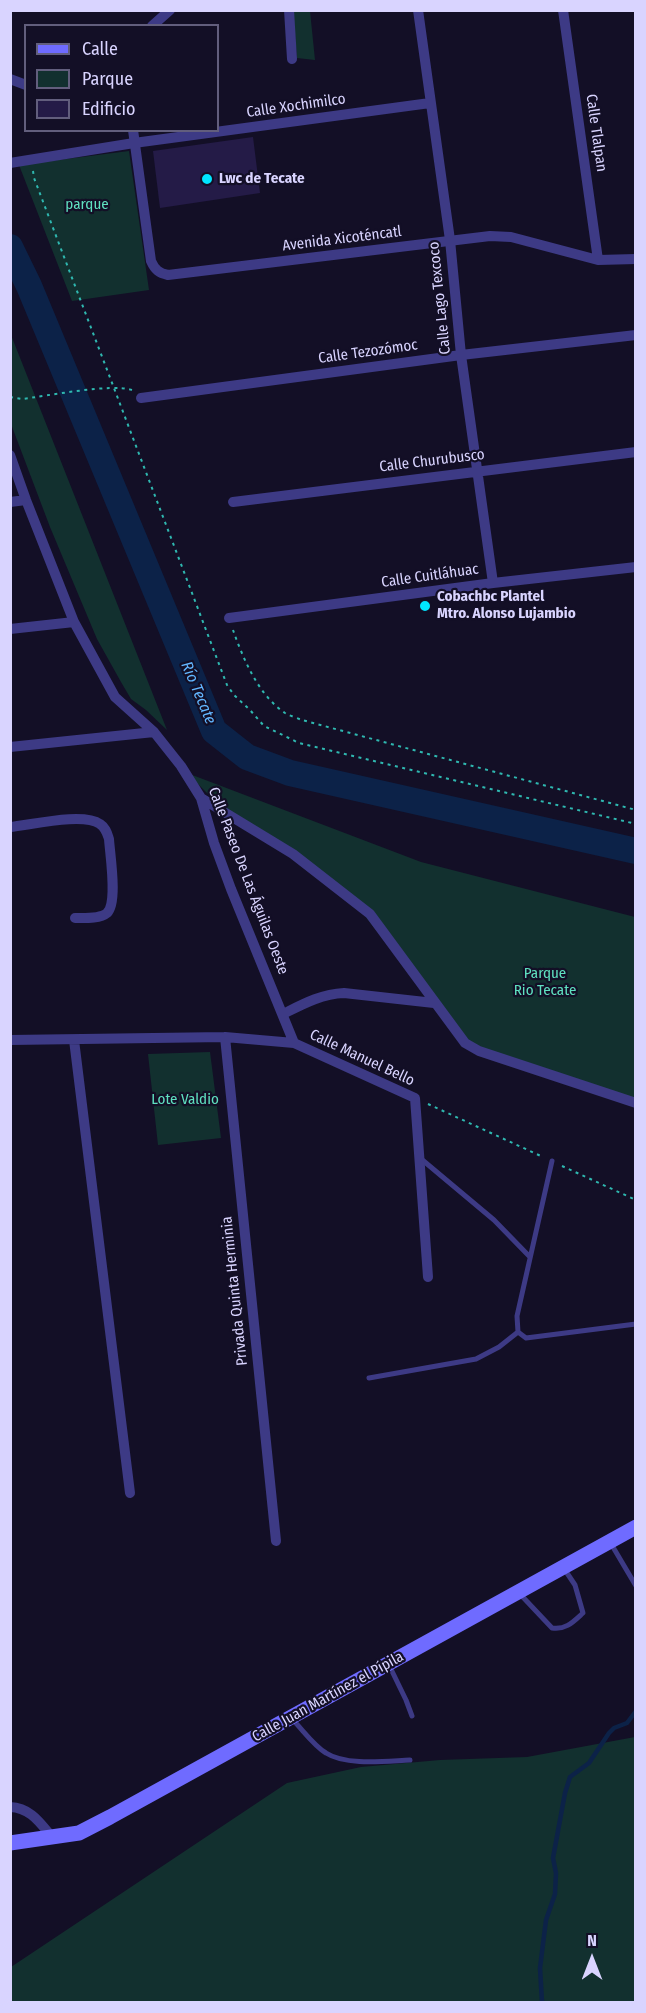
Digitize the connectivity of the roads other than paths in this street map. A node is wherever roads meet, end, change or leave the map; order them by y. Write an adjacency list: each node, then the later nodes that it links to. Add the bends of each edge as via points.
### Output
1 (170, 10): 5 (street)
2 (289, 10): 6 (street)
3 (418, 10): 7 (street, Calle Lago Texcoco)
4 (563, 10): 15 (street, Calle Tlalpan)
5 (154, 24)
6 (292, 59)
7 (430, 103): 10 (street, Calle Xochimilco); 13 (street, Calle Lago Texcoco)
8 (133, 132): 11 (street)
9 (215, 132): 11 (street, Calle Xochimilco)
10 (219, 132)
11 (134, 143): 12 (street, Calle Xochimilco); 13 (street, Avenida Xicoténcatl, via 151,261 157,271 168,275)
12 (10, 163)
13 (450, 240): 15 (street, Avenida Xicoténcatl, via 512,237); 17 (street, Calle Lago Texcoco)
14 (636, 259): 15 (street, Avenida Xicoténcatl)
15 (598, 261)
16 (636, 336): 17 (street, Calle Tezozómoc)
17 (461, 355): 18 (street, Calle Tezozómoc); 21 (street, Calle Lago Texcoco)
18 (141, 398)
19 (636, 452): 21 (street, Calle Churubusco)
20 (10, 455): 22 (street, Calle Paseo De Las Águilas Oeste)
21 (478, 470): 24 (street, Calle Churubusco); 26 (street, Calle Lago Texcoco)
22 (26, 500): 23 (street); 28 (street, Calle Paseo De Las Águilas Oeste)
23 (10, 502)
24 (232, 502)
25 (636, 567): 26 (street, Calle Cuitláhuac)
26 (493, 583): 27 (street, Calle Cuitláhuac)
27 (229, 618)
28 (74, 622): 29 (street); 30 (street, Calle Paseo De Las Águilas Oeste, via 115,697)
29 (10, 629)
30 (154, 732): 31 (street); 32 (street, Calle Paseo De Las Águilas Oeste)
31 (10, 747)
32 (201, 798): 35 (street, via 293,854 370,914); 36 (street, Calle Paseo De Las Águilas Oeste, via 231,889)
33 (10, 827): 34 (street, via 80,819 93,820 107,831 113,902 107,914)
34 (75, 918)
35 (434, 1003): 36 (street, via 330,993); 41 (street, via 465,1043 479,1051)
36 (283, 1014): 40 (street, Calle Paseo De Las Águilas Oeste)
37 (225, 1037): 39 (street, Calle Manuel Bello); 40 (street, Calle Manuel Bello); 51 (street, Privada Quinta Herminia)
38 (10, 1040): 39 (street, Calle Manuel Bello)
39 (75, 1040): 49 (street)
40 (294, 1044): 42 (street, Calle Manuel Bello, via 415,1098)
41 (636, 1103)
42 (418, 1156): 44 (lane, via 494,1220); 45 (street, Calle Manuel Bello)
43 (552, 1161): 44 (lane)
44 (530, 1257): 47 (lane, via 516,1316)
45 (428, 1277)
46 (636, 1324): 47 (lane, via 526,1338)
47 (518, 1332): 48 (lane, via 476,1359)
48 (369, 1378)
49 (130, 1493)
50 (636, 1527): 52 (main road, Calle Juan Martínez el Pípila)
51 (276, 1541)
52 (609, 1541): 53 (main road, Calle Juan Martínez el Pípila); 54 (lane)
53 (562, 1566): 55 (main road, Calle Juan Martínez el Pípila); 55 (lane, via 575,1585 583,1613 566,1627 552,1628)
54 (636, 1586)
55 (517, 1592): 56 (main road, Calle Juan Martínez el Pípila)
56 (388, 1664): 57 (lane); 58 (main road, Calle Juan Martínez el Pípila)
57 (412, 1716)
58 (291, 1718): 59 (lane, via 324,1752 335,1757); 61 (main road, Calle Juan Martínez el Pípila, via 90,1828)
59 (410, 1760)
60 (10, 1807): 61 (street, via 34,1814)
61 (52, 1837): 62 (main road, Calle Juan Martínez el Pípila)
62 (10, 1842)

